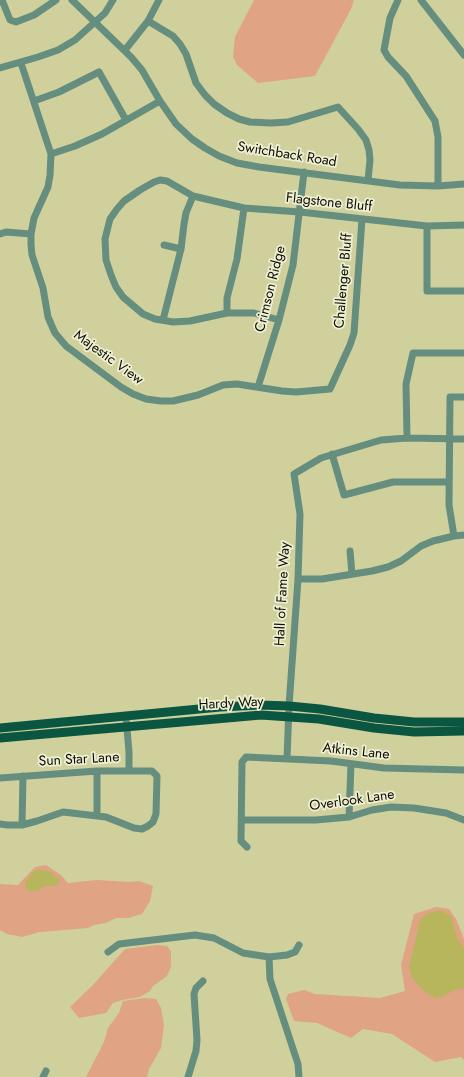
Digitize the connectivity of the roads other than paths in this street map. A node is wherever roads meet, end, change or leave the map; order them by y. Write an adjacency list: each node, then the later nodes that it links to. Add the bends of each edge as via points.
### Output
1 (2, 0): 2 (street, via 10,20 16,22 34,15)
2 (56, 0)
3 (72, 0): 9 (street, Switchback Road)
4 (113, 0): 9 (street, via 105,13)
5 (159, 0): 8 (street)
6 (398, 0): 21 (street, via 390,18 384,50 406,76 435,121 438,137)
7 (421, 0): 11 (street)
8 (148, 21): 10 (street); 19 (street, via 180,44 196,83 205,95 220,109 239,119 250,122 288,122 338,108 366,140 370,160)
9 (95, 22): 10 (street, Switchback Road); 12 (street, via 75,40 58,50)
10 (125, 50): 15 (street, Switchback Road, via 142,70)
11 (464, 55)
12 (21, 63): 13 (street); 14 (street, Majestic View)
13 (0, 68)
14 (34, 101): 16 (street, via 99,72); 17 (street, Majestic View)
15 (160, 101): 16 (street); 18 (street, Switchback Road, via 176,124 192,139 219,156 244,164)
16 (126, 120): 17 (street, via 102,134)
17 (51, 154): 29 (street, Majestic View, via 48,187 34,218)
18 (304, 172): 19 (street, Switchback Road); 24 (street, Crimson Ridge)
19 (368, 180): 21 (street, Switchback Road)
20 (464, 184): 21 (street, Switchback Road)
21 (438, 186)
22 (193, 196): 23 (street, Flagstone Bluff); 31 (street, via 186,213); 34 (street, Flagstone Bluff, via 167,180 154,182 124,201 110,219 107,229 104,248 110,275 116,287 123,297 143,314)
23 (244, 208): 24 (street, Flagstone Bluff); 33 (street, via 227,298)
24 (300, 212): 25 (street, Flagstone Bluff); 35 (street, Crimson Ridge, via 293,265)
25 (362, 219): 27 (street, Flagstone Bluff); 38 (street, Challenger Bluff, via 354,333)
26 (464, 225): 27 (street, Flagstone Bluff)
27 (427, 226): 32 (street, via 427,291)
28 (0, 234): 29 (street)
29 (31, 234): 37 (street, Majestic View, via 32,255 43,288 48,317 55,333 66,346 121,387 146,399 161,401 185,399 224,385)
30 (164, 245): 31 (street)
31 (181, 248): 34 (street)
32 (464, 291)
33 (227, 313): 34 (street, Flagstone Bluff, via 190,321); 35 (street, Flagstone Bluff, via 254,313)
34 (163, 320)
35 (279, 320): 37 (street, Crimson Ridge)
36 (464, 353): 40 (street, via 413,354 406,384)
37 (258, 387): 38 (street, Majestic View, via 296,392)
38 (330, 389)
39 (464, 397): 41 (street, via 450,397)
40 (407, 438): 41 (street); 43 (street, via 381,440)
41 (450, 438): 42 (street); 44 (street)
42 (464, 439)
43 (332, 454): 44 (street, via 344,495 394,482); 49 (street, Hall of Fame Way, via 294,474 300,514)
44 (449, 482): 46 (street, via 449,505)
45 (464, 535): 46 (street)
46 (454, 536): 48 (street, via 421,546 388,567)
47 (350, 551): 48 (street)
48 (352, 574): 49 (street, via 322,579)
49 (298, 579): 50 (street, Hall of Fame Way)
50 (289, 706): 51 (street, Hall of Fame Way); 52 (main road, Hardy Way, via 220,707); 53 (main road, Hardy Way, via 414,722)
51 (289, 717): 52 (main road, Hardy Way, via 261,715); 55 (main road, Hardy Way, via 414,732); 57 (street, Hall of Fame Way)
52 (126, 721): 54 (main road, Hardy Way); 56 (main road, Hardy Way); 61 (street)
53 (464, 722)
54 (0, 728)
55 (464, 731)
56 (0, 738)
57 (287, 759): 58 (street, Atkins Lane); 66 (street, Atkins Lane, via 246,757 242,762)
58 (350, 764): 59 (street, Atkins Lane, via 384,768); 65 (street)
59 (464, 770)
60 (97, 771): 61 (street, Sun Star Lane); 62 (street, Sun Star Lane); 64 (street)
61 (129, 771): 64 (street, Sun Star Lane, via 152,771 157,776 156,814 153,822 142,829)
62 (22, 776): 63 (street, Sun Star Lane); 69 (street)
63 (0, 778)
64 (96, 816): 69 (street, via 63,812)
65 (349, 817): 66 (street, Overlook Lane, via 316,820); 67 (street, Overlook Lane, via 391,807 446,813)
66 (242, 820): 70 (street, via 241,841)
67 (464, 820)
68 (0, 824): 69 (street)
69 (22, 825)
70 (247, 847)
71 (299, 945): 73 (street, via 295,952)
72 (108, 952): 73 (street, via 119,944 203,935 243,953)
73 (269, 957): 76 (street, via 270,979 298,1064)
74 (203, 981): 75 (street, via 194,994 197,1040)
75 (188, 1077)
76 (299, 1077)

